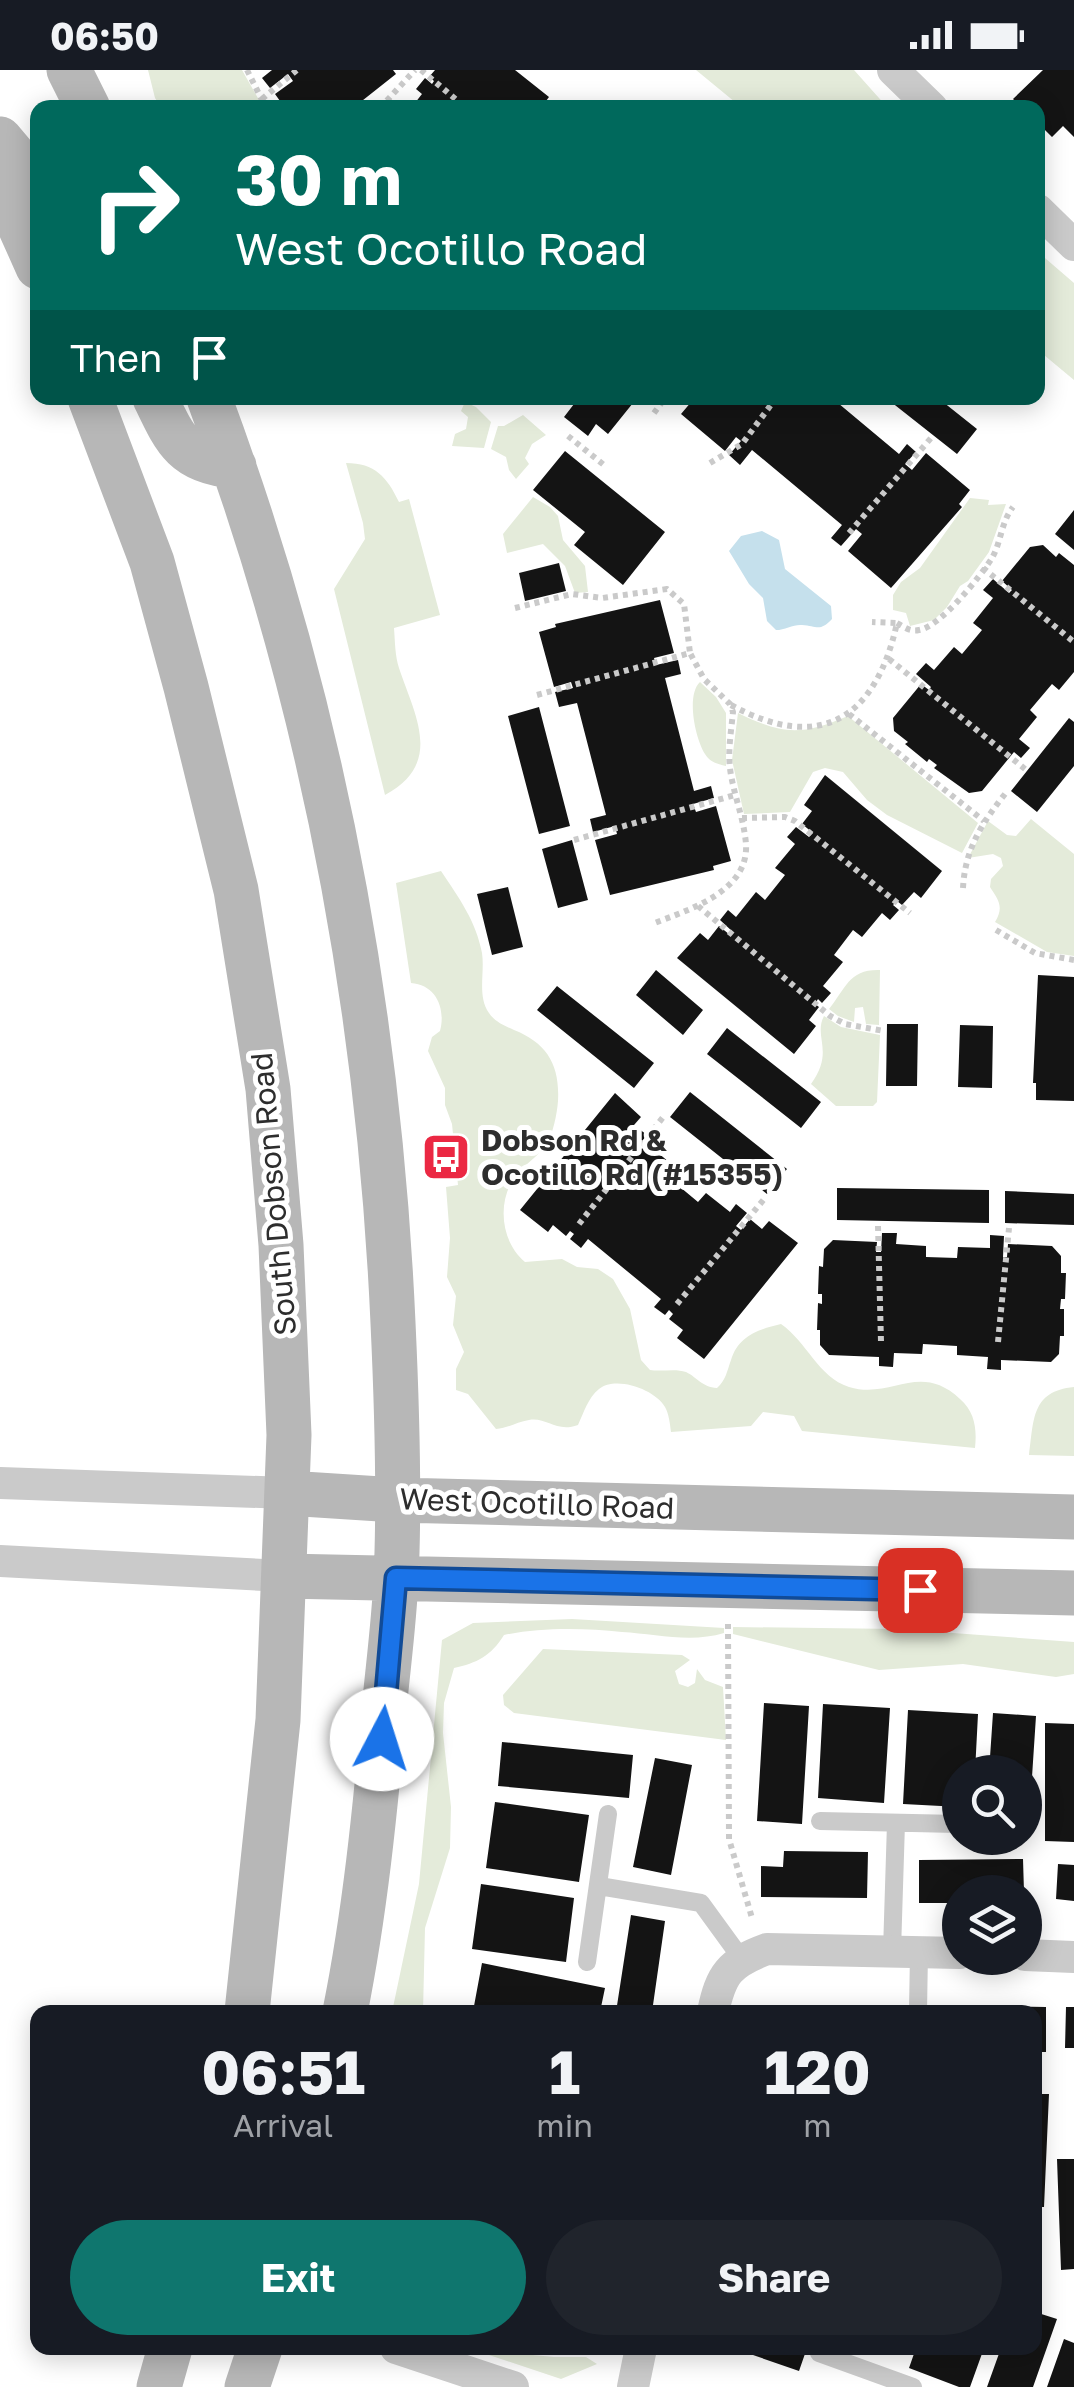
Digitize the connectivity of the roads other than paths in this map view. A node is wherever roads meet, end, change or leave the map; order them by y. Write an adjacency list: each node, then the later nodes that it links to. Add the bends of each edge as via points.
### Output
1 (69, 70): 3 (main road)
2 (893, 70): 4 (street)
3 (84, 100)
4 (924, 100)
5 (0, 139): 6 (main road)
6 (30, 175)
7 (0, 182): 10 (main road)
8 (1045, 217): 9 (street)
9 (1074, 246)
10 (30, 250)
11 (93, 405): 16 (main road, South Dobson Road, via 152,562 236,890 270,1109)
12 (158, 405): 14 (main road, via 185,449 206,464)
13 (212, 405): 14 (main road)
14 (234, 466): 17 (main road, via 316,752 369,1032 391,1276)
15 (0, 1483): 16 (street, West Ocotillo Road)
16 (287, 1493): 17 (main road, West Ocotillo Road); 20 (main road, South Dobson Road)
17 (396, 1500): 18 (main road, West Ocotillo Road); 21 (main road)
18 (1074, 1517)
19 (0, 1561): 20 (street)
20 (284, 1576): 21 (main road); 34 (main road, South Dobson Road, via 278,1720)
21 (396, 1578): 22 (main road); 35 (main road, via 374,1832)
22 (1074, 1593)
23 (608, 1814): 27 (lane)
24 (820, 1821): 25 (lane)
25 (896, 1823): 26 (lane); 28 (lane)
26 (942, 1824)
27 (599, 1886): 32 (lane, via 701,1904); 33 (lane)
28 (905, 1952): 29 (street); 32 (street, via 766,1950); 37 (lane)
29 (942, 1953)
30 (1042, 1955): 31 (street)
31 (1074, 1956)
32 (741, 1958): 36 (street, via 719,1984)
33 (588, 1962)
34 (248, 2005)
35 (346, 2005)
36 (714, 2005)
37 (916, 2005)
38 (168, 2355): 44 (main road)
39 (258, 2355): 45 (main road)
40 (417, 2355): 46 (street)
41 (640, 2355): 47 (street)
42 (824, 2355): 43 (lane)
43 (901, 2385)
44 (159, 2387)
45 (247, 2387)
46 (513, 2387)
47 (633, 2387)

